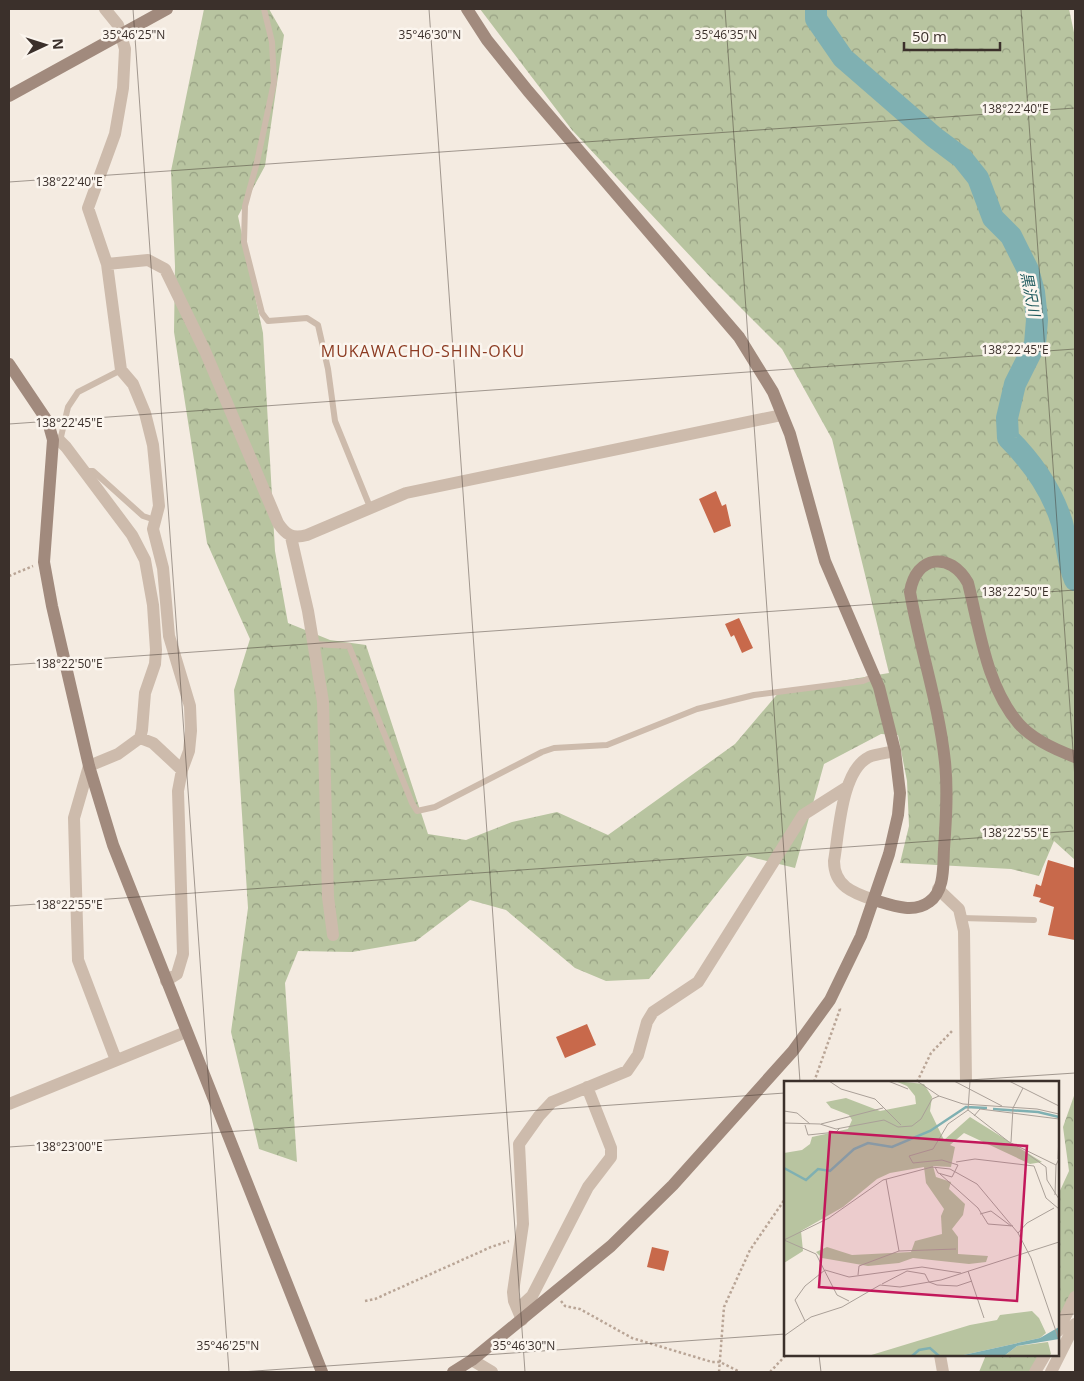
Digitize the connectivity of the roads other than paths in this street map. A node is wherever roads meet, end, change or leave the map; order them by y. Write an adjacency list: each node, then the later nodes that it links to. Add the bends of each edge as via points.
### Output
1 (105, 9): 5 (street)
2 (167, 9): 5 (street)
3 (264, 9): 13 (lane, via 272,42 274,82 245,206 244,242 262,313 268,321 307,318 318,325 328,369 334,421)
4 (467, 9): 10 (street, via 528,91 739,337 769,385)
5 (121, 34): 6 (street); 7 (street, via 123,88 115,134 88,208)
6 (9, 96)
7 (107, 264): 9 (street); 15 (street, via 148,260 165,269 205,350 278,523)
8 (9, 364): 11 (street, via 48,422)
9 (122, 370): 11 (lane, via 78,392 68,407); 14 (street, via 133,384 153,445 159,506)
10 (782, 415): 13 (street, via 406,493); 17 (street, via 825,561)
11 (56, 440): 12 (street); 21 (street, via 44,562)
12 (84, 471): 14 (lane, via 93,471 143,516); 18 (street, via 132,535 145,560 156,650 155,664 145,693)
13 (370, 506): 15 (street, via 307,535)
14 (155, 520): 22 (street, via 153,529 163,568 169,636 190,706 189,750)
15 (291, 537): 16 (street)
16 (314, 644): 17 (lane, via 349,646 417,811 435,807 554,748 607,745 697,709 754,695 863,681); 28 (street, via 323,702 328,897)
17 (874, 676): 19 (street)
18 (140, 738): 21 (street, via 118,754); 22 (street, via 153,743)
19 (895, 751): 23 (street, via 869,757 854,770); 25 (street, via 899,775 898,815)
20 (1075, 757): 24 (street, via 1055,749 1020,725 1003,701 992,678 963,574 955,565 945,562 926,564 918,570 910,592 945,763 946,808 942,878)
21 (89, 766): 29 (street, via 113,844); 31 (street, via 74,818 78,960)
22 (182, 770): 29 (street, via 178,791 183,954 177,974)
23 (847, 787): 25 (street, via 834,872 842,885); 33 (street, via 803,815 698,982 653,1012 638,1055 627,1071)
24 (938, 889): 25 (street, via 936,896 918,907 903,908); 26 (street, via 960,909)
25 (874, 900): 36 (street, via 861,936 830,1000 793,1051 673,1185 611,1246 555,1294)
26 (961, 918): 27 (lane); 32 (street, via 964,930)
27 (1034, 920)
28 (333, 935)
29 (166, 981): 30 (street)
30 (186, 1032): 31 (street); 42 (street)
31 (116, 1060): 34 (street)
32 (966, 1081)
33 (586, 1087): 36 (street, via 612,1157 588,1188); 36 (street, via 552,1102 519,1144 523,1224 513,1292)
34 (9, 1104)
35 (1075, 1297): 38 (street)
36 (520, 1314): 41 (street)
37 (1075, 1324): 47 (street)
38 (1059, 1329)
39 (940, 1356): 45 (street)
40 (1044, 1356): 46 (street)
41 (472, 1360): 43 (street); 44 (street)
42 (322, 1372)
43 (453, 1372)
44 (492, 1372)
45 (943, 1372)
46 (1035, 1372)
47 (1052, 1372)

